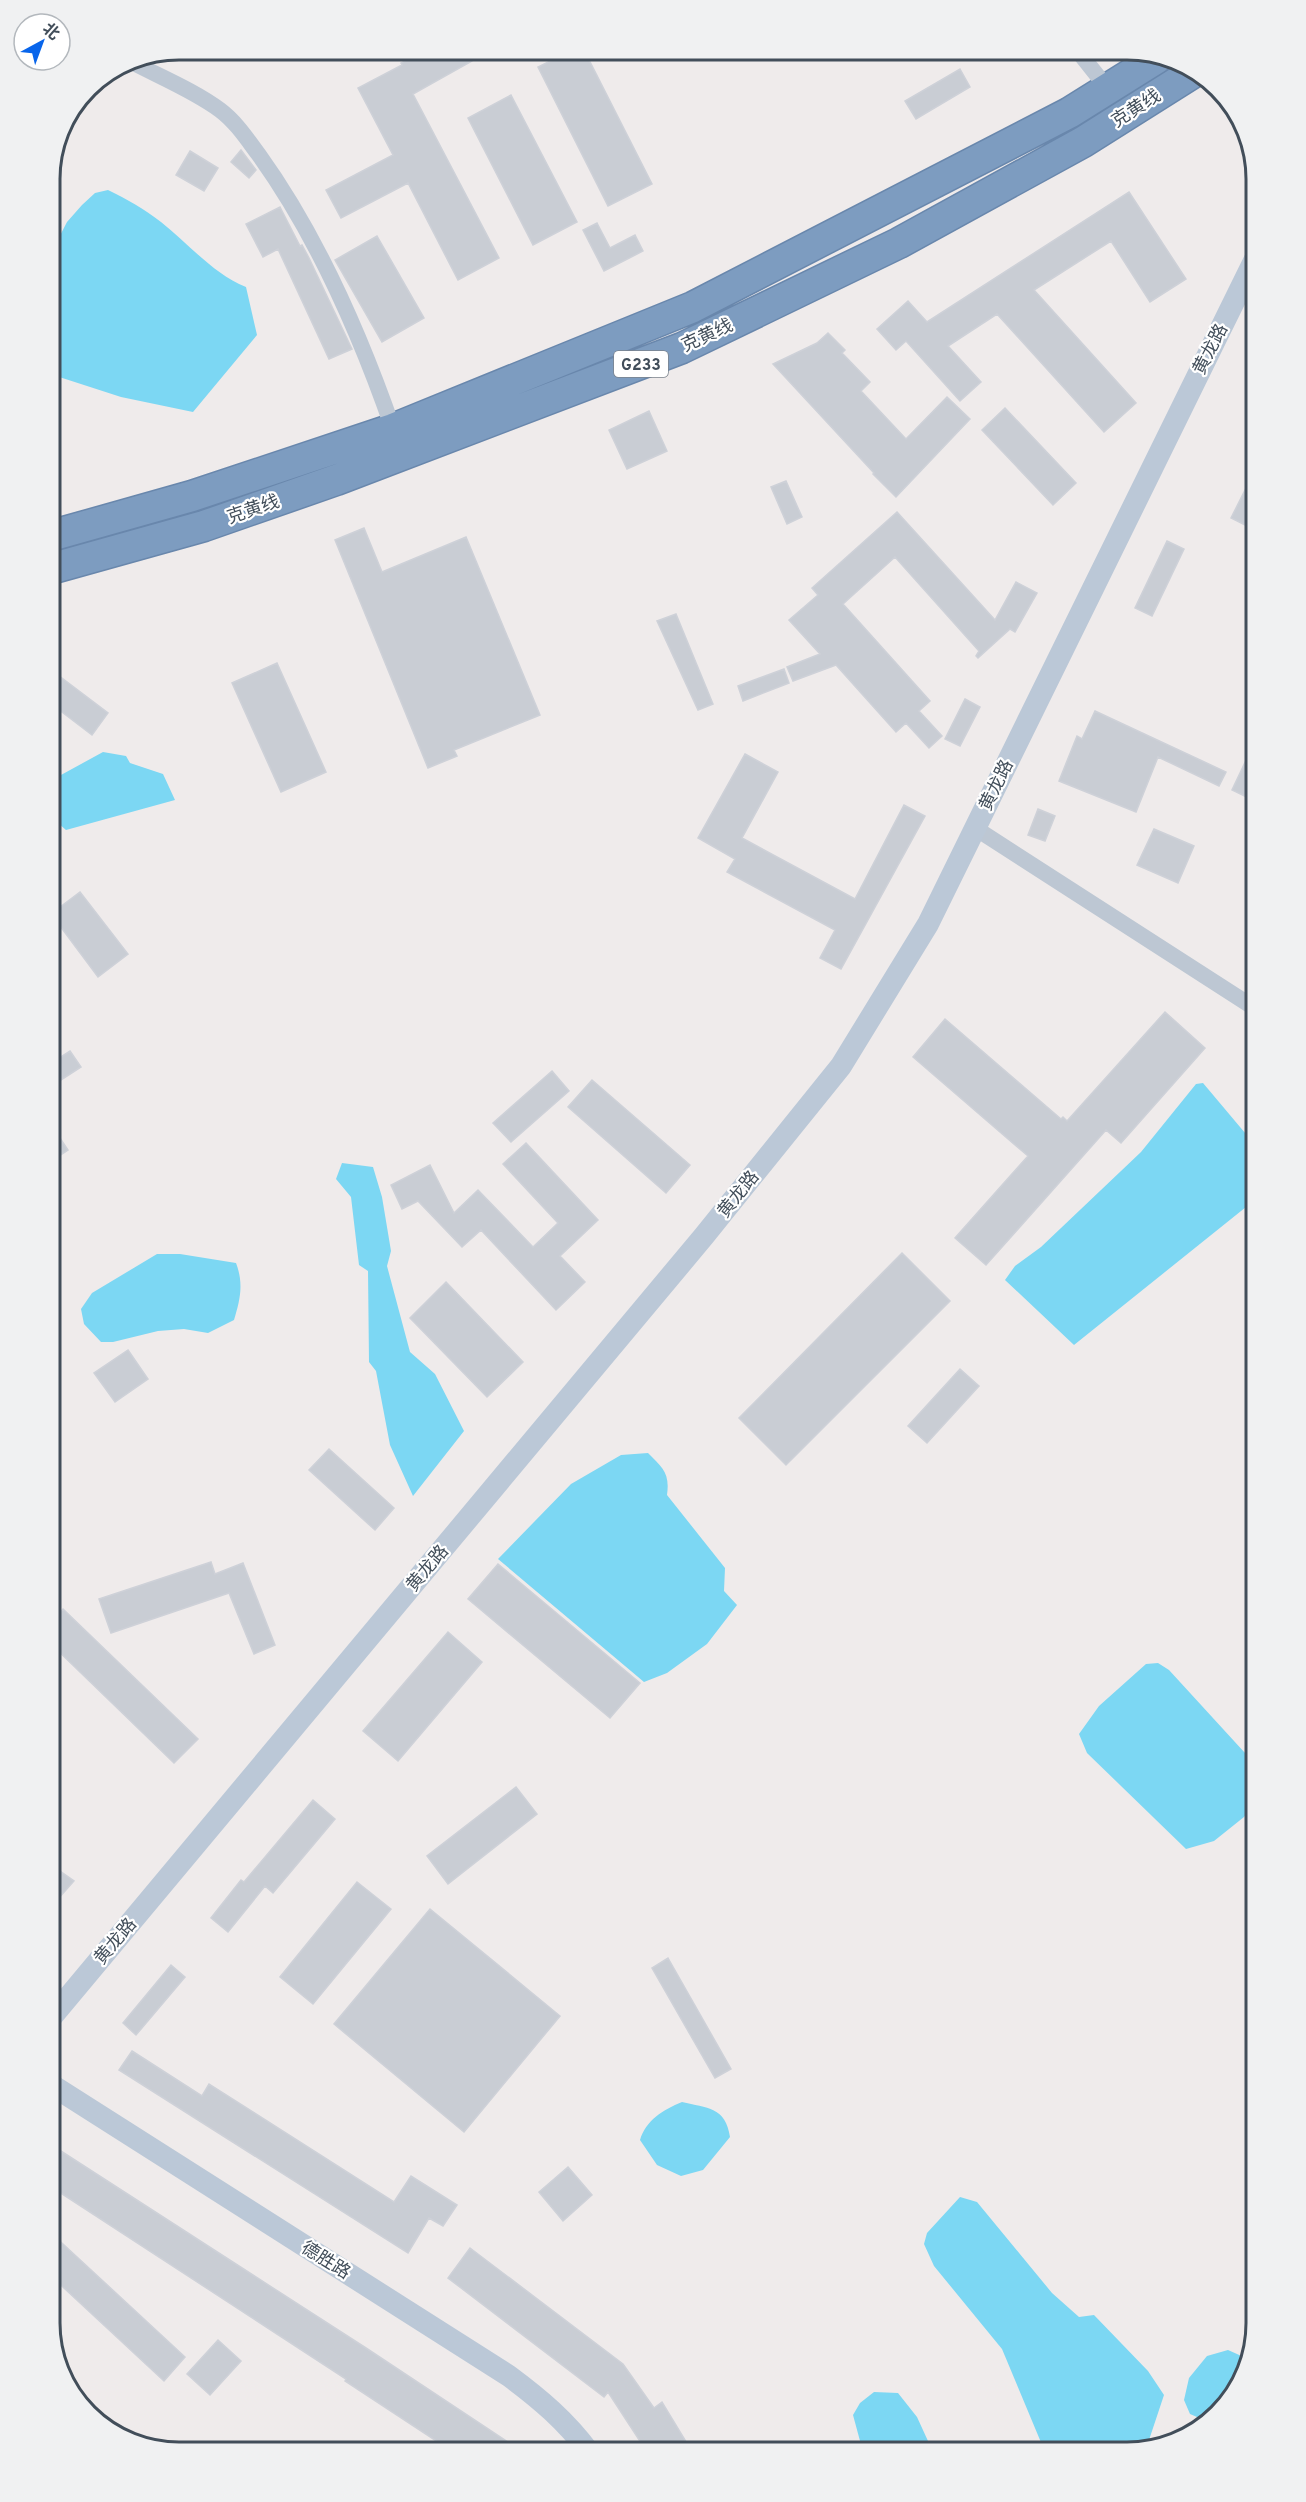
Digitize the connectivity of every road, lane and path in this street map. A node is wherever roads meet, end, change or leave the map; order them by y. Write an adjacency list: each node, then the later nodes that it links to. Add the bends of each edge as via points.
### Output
1 (1085, 60): 5 (street)
2 (1150, 62): 5 (highway, 克黄线 / G233)
3 (140, 66): 7 (street, via 221,110 276,178 341,301)
4 (1187, 76): 9 (highway, 克黄线 / G233, via 1083,142 898,243 682,348 336,480 204,526)
5 (1108, 89): 7 (highway, 克黄线 / G233, via 1069,114 693,307)
6 (1246, 279): 10 (main road, 黄龙路)
7 (393, 429): 8 (highway, 克黄线 / G233, via 192,496)
8 (60, 533)
9 (60, 566)
10 (975, 828): 11 (street); 12 (main road, 黄龙路, via 928,924 841,1066 698,1244)
11 (1246, 1002)
12 (60, 2007)
13 (60, 2090): 14 (main road, 德胜路, via 509,2376 544,2402)
14 (582, 2442)

